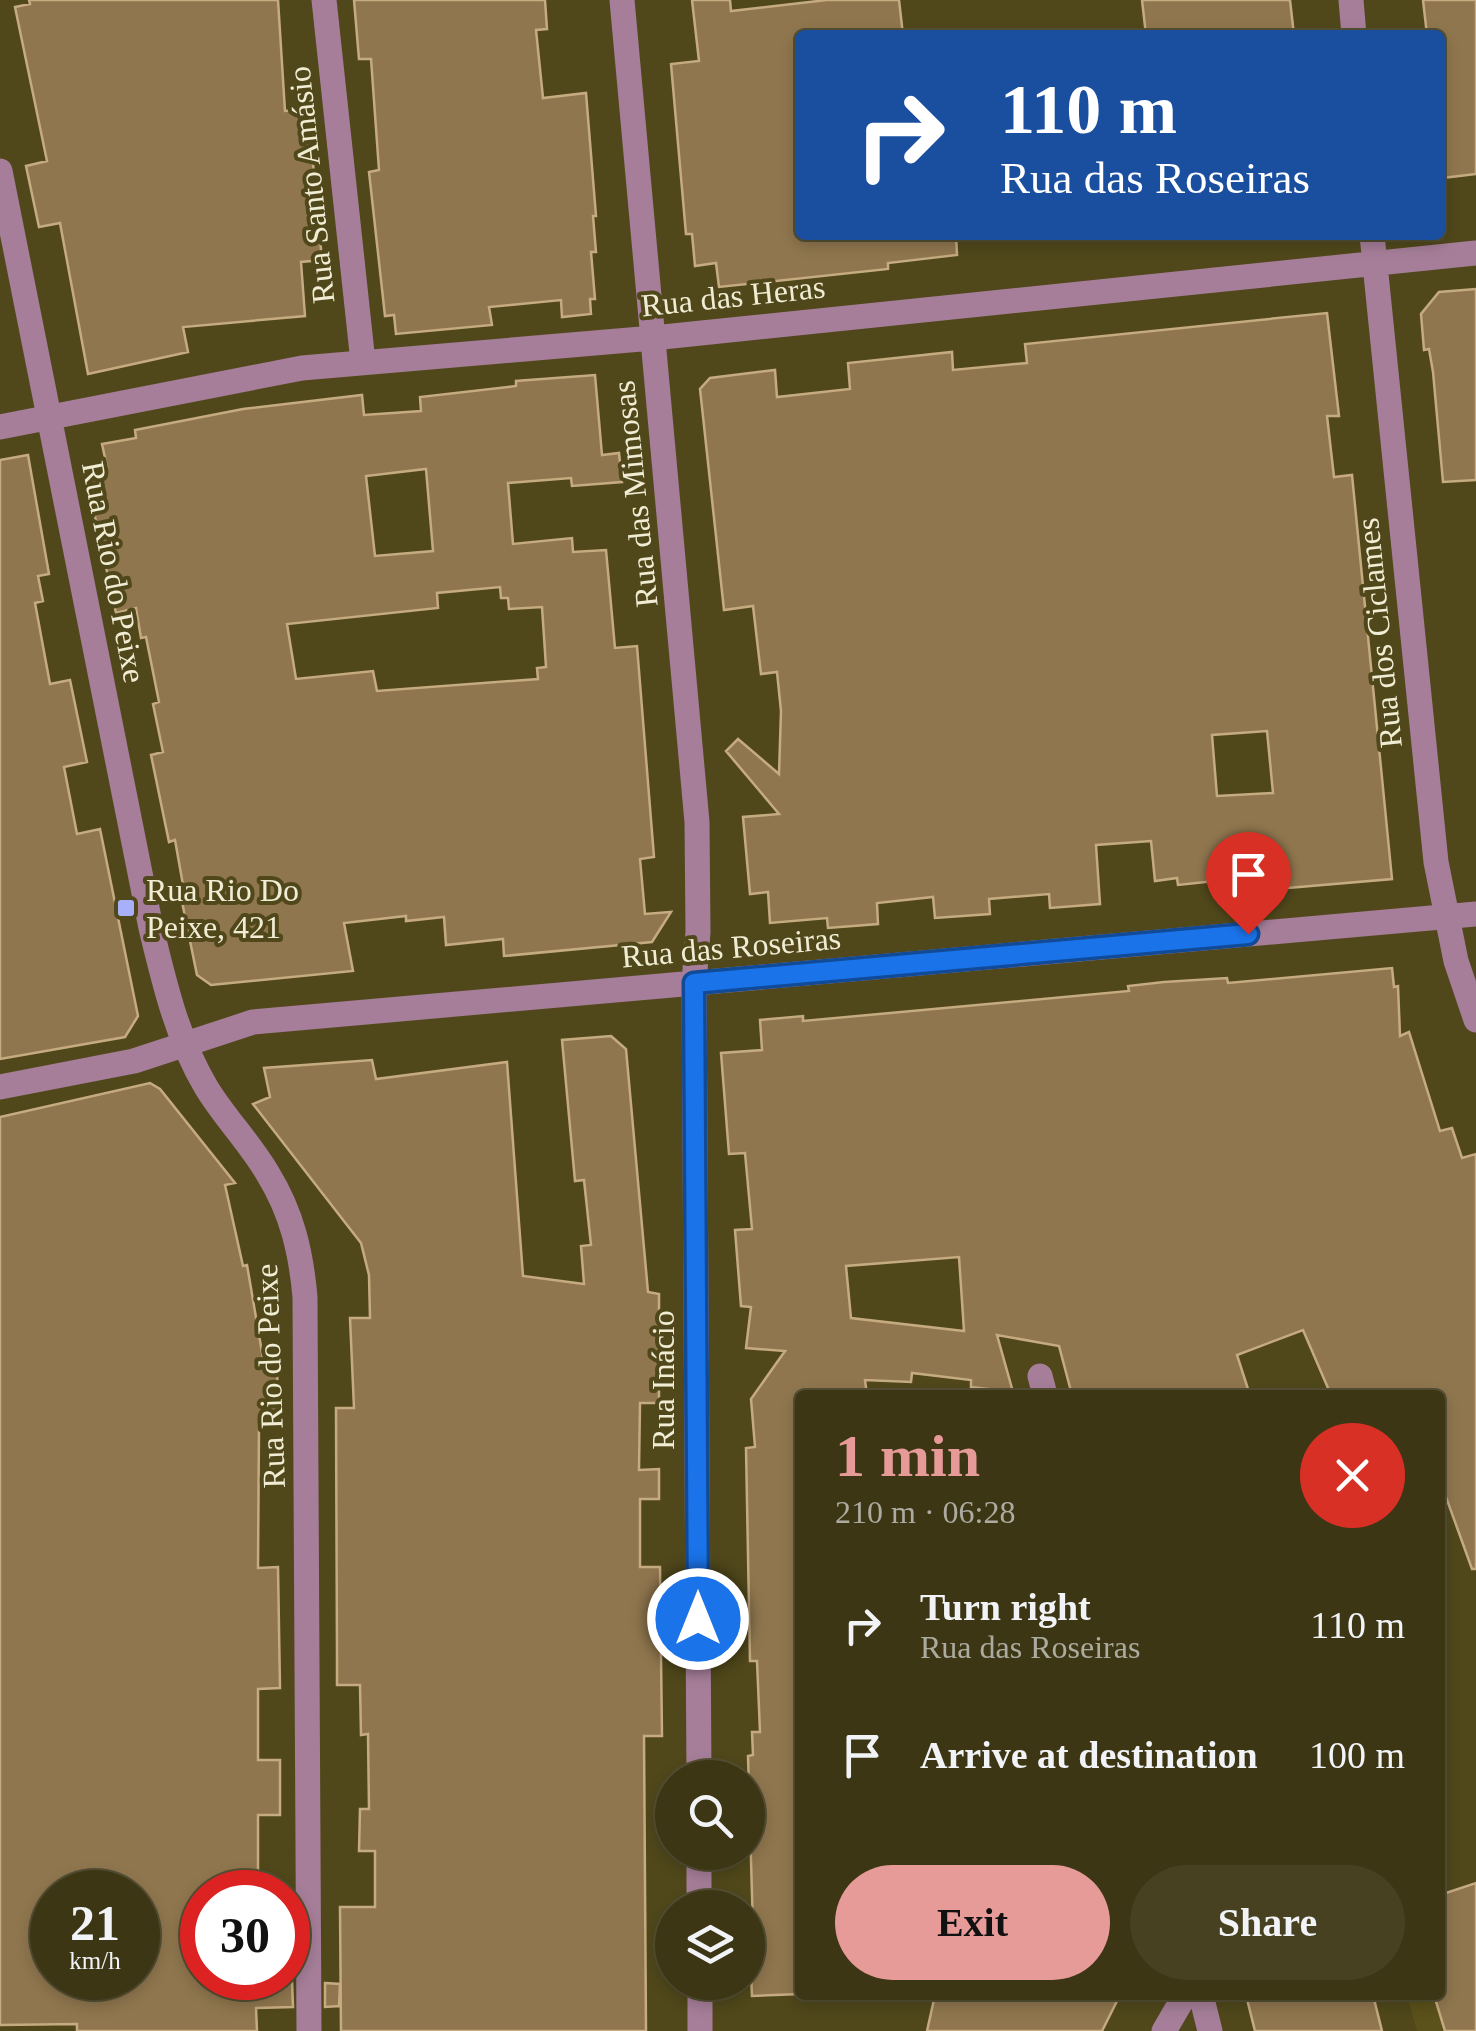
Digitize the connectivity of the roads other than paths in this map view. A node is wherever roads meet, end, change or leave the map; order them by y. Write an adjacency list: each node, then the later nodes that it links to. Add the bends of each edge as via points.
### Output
1 (324, 0): 10 (street, Rua Santo Amásio)
2 (622, 0): 9 (street, Rua das Mimosas)
3 (1351, 0): 4 (street)
4 (1354, 30)
5 (0, 171): 11 (street, Rua Rio do Peixe)
6 (1373, 240): 8 (street, Rua dos Ciclames)
7 (1476, 253): 8 (street, Rua das Heras)
8 (1375, 262): 9 (street, Rua das Heras); 14 (street, Rua dos Ciclames, via 1429,809)
9 (653, 338): 10 (street, Rua das Heras); 15 (street, Rua das Mimosas, via 698,822)
10 (363, 362): 11 (street, Rua das Heras)
11 (50, 417): 12 (street, Rua das Heras); 17 (street, Rua Rio do Peixe, via 151,928)
12 (0, 427)
13 (1476, 914): 14 (street, Rua das Roseiras)
14 (1446, 916): 15 (street, Rua das Roseiras); 16 (street, Rua dos Ciclames)
15 (694, 983): 17 (street, Rua das Roseiras, via 253,1022); 19 (street, Rua Inácio)
16 (1476, 1020)
17 (184, 1043): 18 (street, Rua das Roseiras, via 134,1061); 23 (street, Rua Rio do Peixe, via 267,1172 301,1253)
18 (0, 1087)
19 (698, 1760)
20 (700, 2000): 24 (street)
21 (1182, 2000): 25 (street)
22 (1202, 2000): 26 (street)
23 (309, 2031)
24 (700, 2031)
25 (1164, 2031)
26 (1210, 2031)

